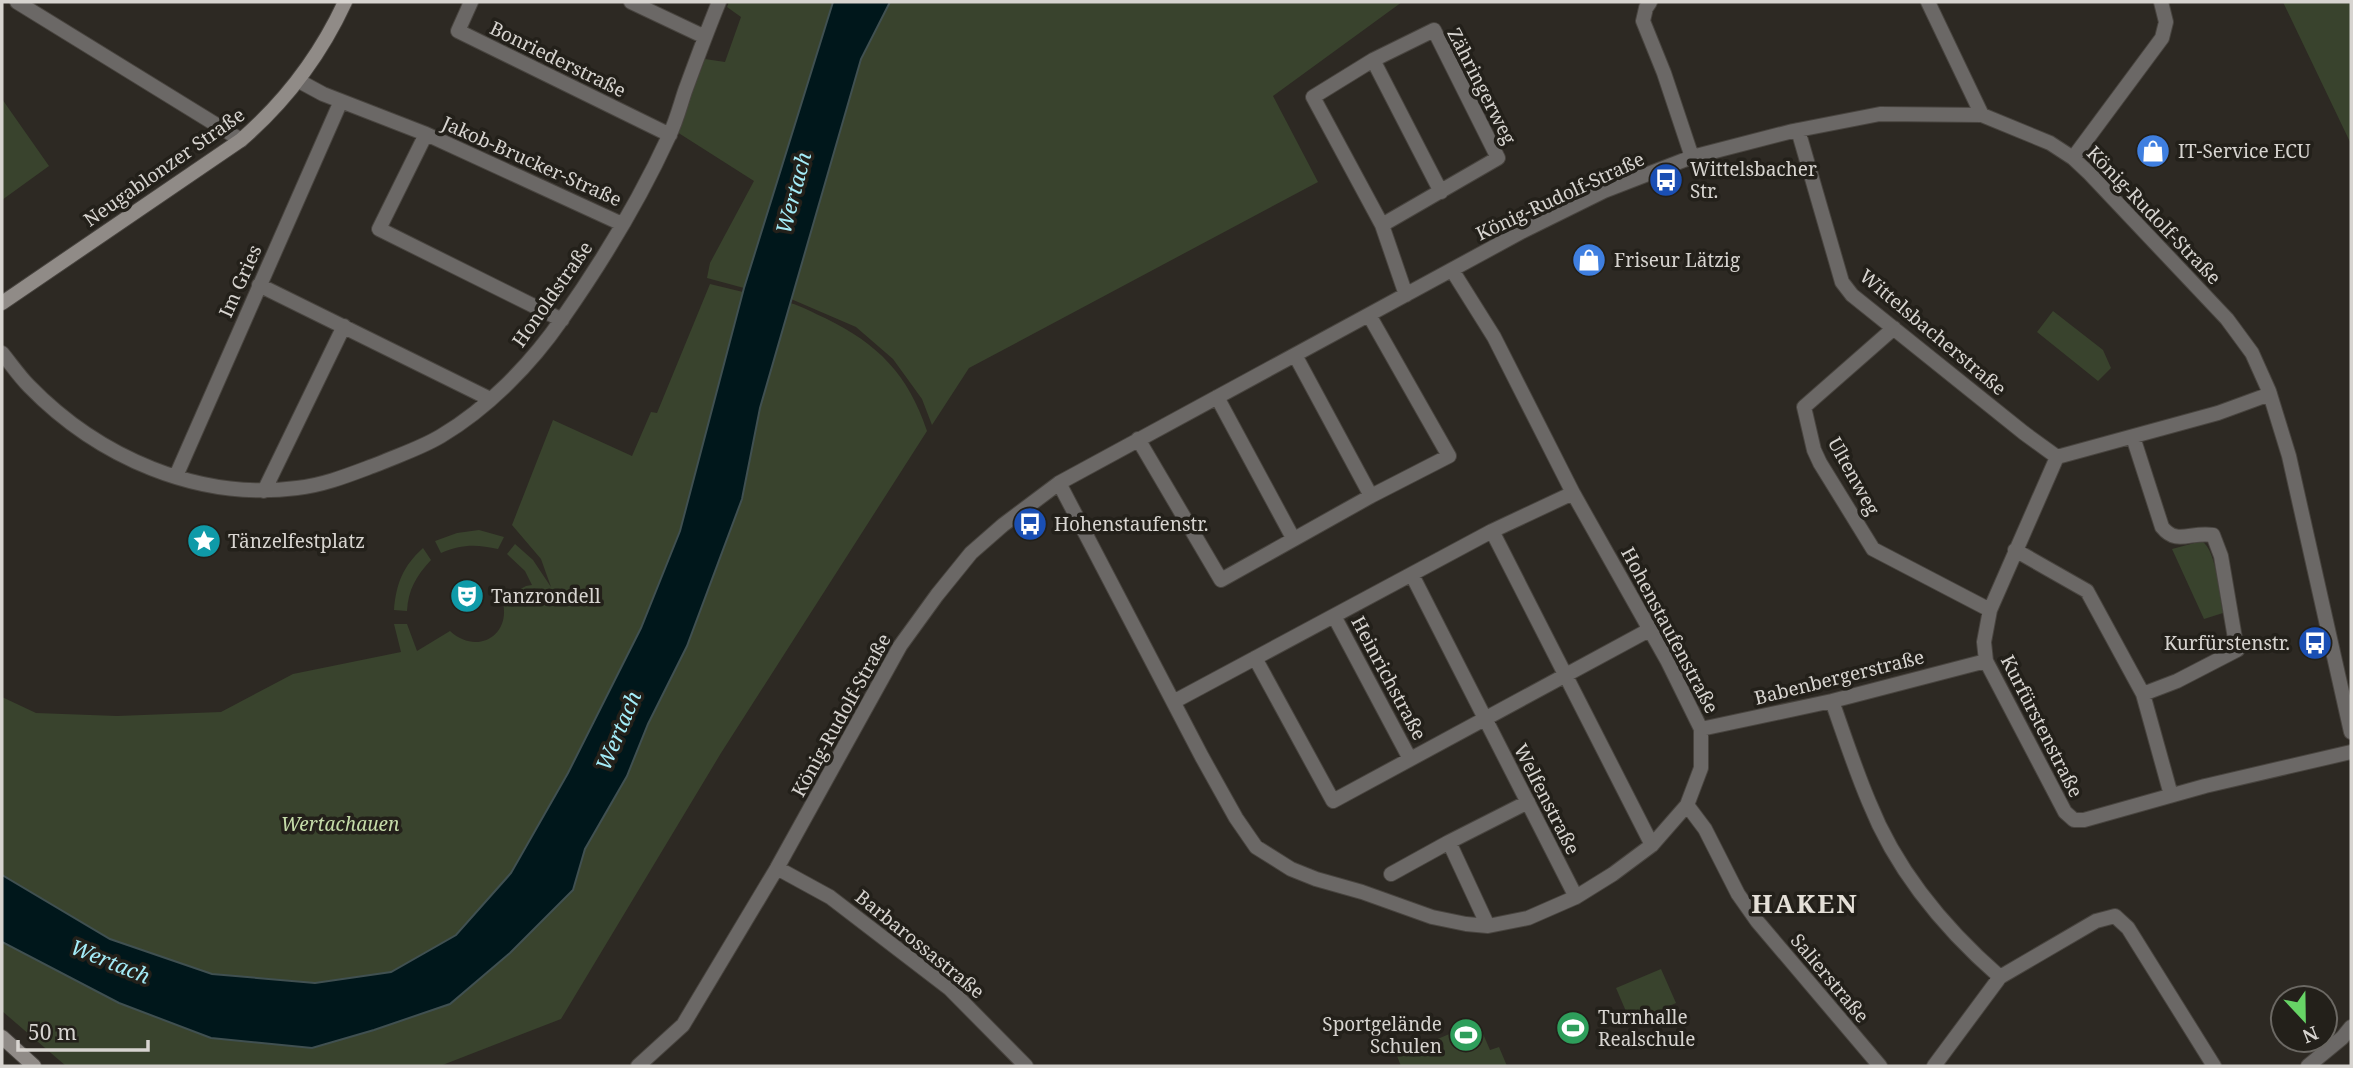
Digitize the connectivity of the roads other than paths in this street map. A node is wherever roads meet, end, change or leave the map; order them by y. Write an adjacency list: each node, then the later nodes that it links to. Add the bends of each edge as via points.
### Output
1 (17, 2): 17 (street)
2 (345, 2): 11 (street, Neugablonzer Straße)
3 (471, 2): 16 (street, Bonriederstraße, via 458,31)
4 (631, 2): 9 (street)
5 (719, 2): 9 (street, Honoldstraße)
6 (1650, 2): 18 (street, via 1643,22)
7 (1928, 2): 13 (street)
8 (2161, 2): 19 (street, via 2166,22 2162,38)
9 (705, 37): 16 (street, Honoldstraße)
10 (1373, 60): 20 (street); 20 (street, Zähringerweg, via 1434,30 1499,158); 22 (street, Zähringerweg, via 1313,97)
11 (299, 81): 12 (street, Jakob-Brucker-Straße); 17 (street, Neugablonzer Straße)
12 (341, 101): 15 (street, Jakob-Brucker-Straße); 24 (street, Im Gries)
13 (1982, 115): 14 (street, König-Rudolf-Straße, via 1880,114); 19 (street, König-Rudolf-Straße, via 2050,143)
14 (1798, 130): 18 (street, König-Rudolf-Straße); 30 (street, Wittelsbacherstraße, via 1842,282)
15 (426, 134): 21 (street, Jakob-Brucker-Straße); 28 (street, Jakob-Brucker-Straße, via 379,229)
16 (670, 135): 21 (street, Honoldstraße)
17 (241, 140): 26 (street, Neugablonzer Straße)
18 (1692, 157): 23 (street, König-Rudolf-Straße, via 1589,198)
19 (2073, 158): 33 (street, König-Rudolf-Straße, via 2227,319 2252,353)
20 (1441, 192): 22 (street, Zähringerweg)
21 (622, 223): 28 (street, Honoldstraße)
22 (1382, 225): 25 (street, Zähringerweg)
23 (1452, 270): 25 (street, König-Rudolf-Straße); 42 (street, Hohenstaufenstraße, via 1494,337)
24 (259, 285): 29 (street); 39 (street, Im Gries)
25 (1406, 295): 27 (street, König-Rudolf-Straße)
26 (2, 303)
27 (1369, 315): 32 (street, König-Rudolf-Straße); 43 (street, via 1449,456)
28 (562, 320): 35 (street, Honoldstraße)
29 (344, 326): 35 (street); 41 (street)
30 (1894, 328): 38 (street, Wittelsbacherstraße); 48 (street, Ultenweg, via 1804,407 1814,450 1873,549)
31 (2, 353): 39 (street, Honoldstraße, via 29,386 94,439 138,464)
32 (1295, 355): 34 (street, König-Rudolf-Straße); 43 (street)
33 (2270, 394): 36 (street); 59 (street, König-Rudolf-Straße, via 2289,456)
34 (1217, 397): 37 (street, König-Rudolf-Straße); 45 (street)
35 (490, 399): 41 (street, Honoldstraße, via 440,437 406,453 340,479)
36 (2133, 437): 38 (street); 54 (street, via 2168,535 2213,535 2221,556 2237,650)
37 (1138, 439): 40 (street, König-Rudolf-Straße); 45 (street, via 1221,580)
38 (2057, 457): 46 (street, Kurfürstenstraße)
39 (176, 476): 41 (street, Honoldstraße, via 210,486)
40 (1059, 483): 55 (street, Hohenstaufenstraße); 67 (street, König-Rudolf-Straße, via 971,553 937,595 900,646)
41 (264, 491)
42 (1573, 493): 44 (street, Heinrichstraße); 50 (street, Hohenstaufenstraße)
43 (1371, 496): 45 (street)
44 (1492, 531): 47 (street, Heinrichstraße); 53 (street)
45 (1293, 538)
46 (2015, 550): 48 (street, Kurfürstenstraße); 54 (street, via 2087,591)
47 (1412, 575): 49 (street, Heinrichstraße); 57 (street)
48 (1990, 610): 52 (street, Kurfürstenstraße)
49 (1334, 615): 51 (street, Heinrichstraße); 61 (street, Heinrichstraße)
50 (1649, 630): 53 (street); 58 (street, Hohenstaufenstraße)
51 (1255, 658): 55 (street, Heinrichstraße); 61 (street, via 1333,801)
52 (1986, 661): 56 (street, Babenbergerstraße); 62 (street, Kurfürstenstraße, via 2065,812 2074,820)
53 (1565, 675): 57 (street); 66 (street)
54 (2143, 694): 62 (street)
55 (1175, 701): 70 (street, Hohenstaufenstraße, via 1202,757 1256,847 1316,879 1433,917)
56 (1832, 701): 58 (street, Babenbergerstraße); 71 (street, via 1869,804 1894,853 1941,919)
57 (1483, 719): 61 (street); 63 (street, Welfenstraße)
58 (1700, 729): 64 (street, Hohenstaufenstraße, via 1701,768)
59 (2351, 732)
60 (2351, 752): 62 (street, Kurfürstenstraße)
61 (1410, 759)
62 (2171, 795)
63 (1528, 802): 65 (street); 69 (street, Welfenstraße)
64 (1687, 805): 66 (street, Hohenstaufenstraße); 77 (street, Salierstraße, via 1757,921)
65 (1449, 842): 68 (street); 70 (street)
66 (1652, 845): 69 (street, Hohenstaufenstraße)
67 (777, 867): 75 (street, König-Rudolf-Straße, via 683,1025); 76 (street, Barbarossastraße, via 830,897 943,984)
68 (1391, 874)
69 (1576, 897): 70 (street, Hohenstaufenstraße, via 1528,918)
70 (1488, 926)
71 (2000, 977): 78 (street); 79 (street, via 2096,921 2115,916 2128,928)
72 (2351, 1027): 80 (street)
73 (2, 1037): 74 (street)
74 (34, 1066)
75 (638, 1066)
76 (1026, 1066)
77 (1880, 1066)
78 (1934, 1066)
79 (2214, 1066)
80 (2308, 1066)

